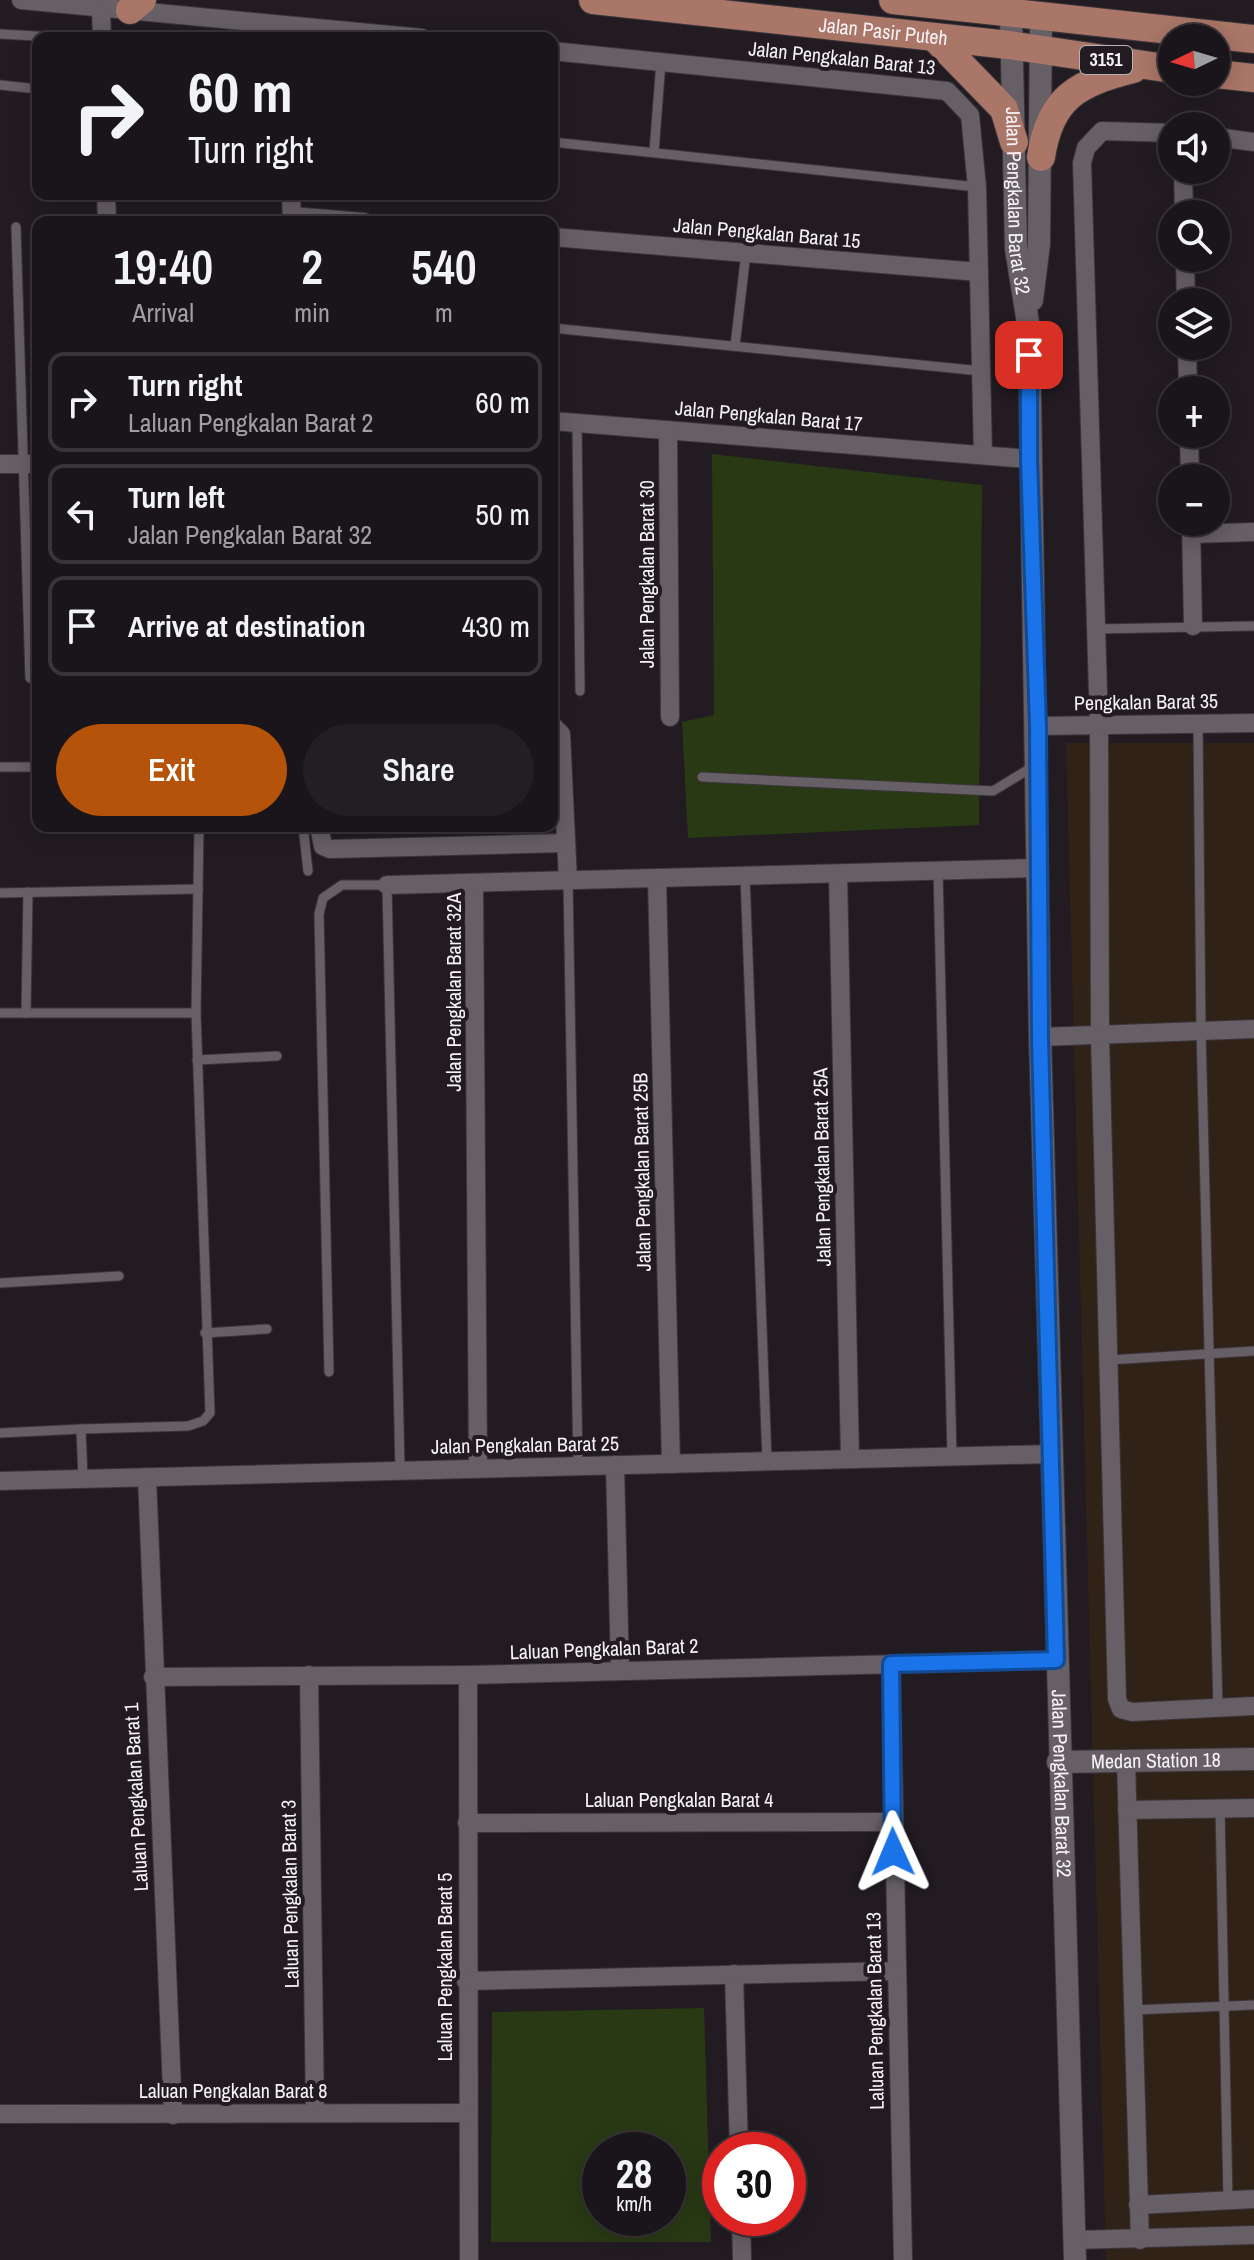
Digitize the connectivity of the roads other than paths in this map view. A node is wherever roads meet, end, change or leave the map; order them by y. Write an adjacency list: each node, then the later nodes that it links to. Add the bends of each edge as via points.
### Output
1 (21, 0): 6 (street)
2 (593, 0): 12 (main road, Jalan Pasir Puteh / 3151)
3 (893, 0): 5 (main road, Jalan Pasir Puteh / 3151)
4 (136, 5): 6 (street); 8 (street)
5 (1011, 6): 7 (main road, Jalan Pasir Puteh / 3151); 14 (street, Jalan Pengkalan Barat 32)
6 (101, 10): 9 (street)
7 (1041, 16): 13 (main road, Jalan Pasir Puteh / 3151); 15 (street)
8 (287, 31)
9 (102, 32)
10 (0, 34): 11 (lane)
11 (32, 36)
12 (934, 37): 14 (main road, Jalan Pasir Puteh / 3151); 26 (main road, via 1004,109)
13 (1254, 39)
14 (1009, 45): 15 (main road, Jalan Pasir Puteh / 3151); 26 (street, Jalan Pengkalan Barat 32)
15 (1040, 50): 18 (main road, Jalan Pasir Puteh / 3151); 30 (street)
16 (558, 52): 17 (street, Jalan Pengkalan Barat 13)
17 (661, 62): 29 (lane); 31 (street, Jalan Pengkalan Barat 13, via 947,91 970,115)
18 (1158, 67)
19 (1158, 67): 30 (main road, via 1095,79 1062,99 1045,130)
20 (1230, 75): 21 (main road)
21 (1254, 78)
22 (0, 85): 23 (lane)
23 (32, 88)
24 (1158, 133): 52 (street, via 1102,131 1086,148 1082,163)
25 (1230, 139): 27 (street)
26 (1014, 142): 37 (street, Jalan Pengkalan Barat 32, via 1016,249)
27 (1254, 142)
28 (558, 143): 29 (lane)
29 (654, 152): 31 (lane)
30 (1041, 157): 37 (street, via 1039,244)
31 (977, 187): 35 (street, Jalan Pengkalan Barat 13)
32 (16, 227): 46 (lane)
33 (558, 237): 34 (street, Jalan Pengkalan Barat 15)
34 (746, 253): 35 (street, Jalan Pengkalan Barat 15); 38 (lane)
35 (979, 272): 39 (street, Jalan Pengkalan Barat 13)
36 (558, 329): 38 (lane)
37 (1029, 329): 44 (street, Jalan Pengkalan Barat 32)
38 (735, 346): 39 (lane)
39 (981, 371): 43 (street, Jalan Pengkalan Barat 13)
40 (558, 421): 41 (street, Jalan Pengkalan Barat 17)
41 (577, 423): 42 (street, Jalan Pengkalan Barat 17); 54 (lane)
42 (668, 430): 43 (street, Jalan Pengkalan Barat 17); 55 (street, Jalan Pengkalan Barat 30)
43 (983, 455): 44 (street, Jalan Pengkalan Barat 17)
44 (1029, 459): 59 (street, Jalan Pengkalan Barat 32)
45 (0, 464): 46 (street)
46 (30, 464): 53 (lane)
47 (1230, 530): 48 (street)
48 (1254, 532)
49 (1192, 536): 50 (street)
50 (1193, 626): 51 (lane); 52 (lane)
51 (1254, 626)
52 (1096, 629): 58 (street)
53 (30, 678)
54 (580, 691)
55 (670, 717)
56 (1198, 723): 57 (street, Pengkalan Barat 35); 58 (street, Pengkalan Barat 35); 85 (lane)
57 (1254, 723)
58 (1099, 725): 59 (street, Pengkalan Barat 35); 86 (street)
59 (1038, 726): 61 (street, Jalan Pengkalan Barat 32)
60 (558, 731): 68 (street)
61 (1037, 764): 64 (lane, via 993,791); 69 (street, Jalan Pengkalan Barat 32)
62 (0, 767): 63 (lane)
63 (32, 767)
64 (702, 777)
65 (199, 832): 78 (lane)
66 (304, 832): 70 (lane)
67 (320, 832): 68 (street, via 323,846 330,849)
68 (564, 843): 75 (street)
69 (1037, 868): 71 (street, Jalan Pengkalan Barat 32A); 87 (street, Jalan Pengkalan Barat 32)
70 (308, 871)
71 (938, 871): 72 (street, Jalan Pengkalan Barat 32A); 101 (lane)
72 (838, 874): 73 (street, Jalan Pengkalan Barat 32A); 102 (street, Jalan Pengkalan Barat 25A)
73 (745, 876): 74 (street, Jalan Pengkalan Barat 32A); 103 (lane)
74 (657, 879): 75 (street, Jalan Pengkalan Barat 32A); 104 (street, Jalan Pengkalan Barat 25B)
75 (568, 881): 76 (street, Jalan Pengkalan Barat 32A); 106 (lane)
76 (474, 884): 77 (street); 107 (street, Jalan Pengkalan Barat 32A)
77 (387, 885): 97 (lane, via 342,885 323,898 319,914); 108 (lane)
78 (198, 889): 79 (lane); 83 (lane)
79 (28, 892): 80 (lane); 82 (lane)
80 (0, 893)
81 (0, 1013): 82 (lane)
82 (26, 1013): 83 (lane)
83 (196, 1013): 89 (lane)
84 (1254, 1029): 85 (street)
85 (1201, 1031): 86 (street); 95 (lane)
86 (1100, 1035): 87 (street); 96 (street)
87 (1040, 1037): 100 (street, Jalan Pengkalan Barat 32)
88 (277, 1056): 89 (lane)
89 (197, 1060): 93 (lane)
90 (119, 1276): 91 (lane)
91 (0, 1283)
92 (267, 1329): 93 (lane)
93 (205, 1333): 98 (lane, via 207,1417 188,1426)
94 (1254, 1351): 95 (lane)
95 (1208, 1352): 96 (lane); 119 (lane)
96 (1109, 1360): 119 (street, via 1117,1699 1121,1709 1132,1712)
97 (329, 1372)
98 (81, 1429): 99 (lane); 110 (lane)
99 (0, 1433)
100 (1051, 1454): 101 (street, Jalan Pengkalan Barat 25); 112 (street, Jalan Pengkalan Barat 32)
101 (952, 1457): 102 (street, Jalan Pengkalan Barat 25)
102 (850, 1459): 103 (street, Jalan Pengkalan Barat 25)
103 (767, 1461): 104 (street, Jalan Pengkalan Barat 25)
104 (671, 1464): 105 (street, Jalan Pengkalan Barat 25)
105 (615, 1465): 106 (street, Jalan Pengkalan Barat 25); 114 (street)
106 (578, 1466): 107 (street, Jalan Pengkalan Barat 25)
107 (478, 1468): 108 (street, Jalan Pengkalan Barat 25)
108 (400, 1471): 109 (street, Jalan Pengkalan Barat 25)
109 (147, 1477): 110 (street, Jalan Pengkalan Barat 25); 117 (street, Laluan Pengkalan Barat 1)
110 (83, 1478): 111 (street, Jalan Pengkalan Barat 25)
111 (0, 1481)
112 (1056, 1660): 113 (street, Laluan Pengkalan Barat 2); 122 (street, Jalan Pengkalan Barat 32)
113 (891, 1664): 114 (street, Laluan Pengkalan Barat 2); 126 (street, Laluan Pengkalan Barat 13)
114 (620, 1670): 116 (street, Laluan Pengkalan Barat 2)
115 (309, 1675): 116 (street, Laluan Pengkalan Barat 2); 117 (street, Laluan Pengkalan Barat 2); 134 (street, Laluan Pengkalan Barat 3)
116 (468, 1675): 127 (street, Laluan Pengkalan Barat 5)
117 (153, 1677): 137 (street, Laluan Pengkalan Barat 1)
118 (1254, 1706): 119 (street)
119 (1218, 1708)
120 (1254, 1759): 121 (street, Medan Station 18)
121 (1126, 1761): 122 (street, Medan Station 18); 125 (street)
122 (1058, 1762): 145 (street, Jalan Pengkalan Barat 32)
123 (1220, 1808): 124 (street); 125 (street); 132 (lane)
124 (1254, 1808)
125 (1127, 1810): 133 (street)
126 (892, 1822): 127 (street, Laluan Pengkalan Barat 4); 128 (street, Laluan Pengkalan Barat 13)
127 (467, 1823): 130 (street, Laluan Pengkalan Barat 5)
128 (896, 1971): 129 (street); 148 (street, Laluan Pengkalan Barat 13)
129 (734, 1974): 130 (street); 138 (street)
130 (466, 1981): 135 (street, Laluan Pengkalan Barat 5)
131 (1254, 2005): 132 (lane)
132 (1226, 2007): 133 (lane); 140 (lane)
133 (1132, 2010): 141 (street)
134 (315, 2113): 135 (street, Laluan Pengkalan Barat 8); 137 (street, Laluan Pengkalan Barat 8)
135 (467, 2113): 146 (street, Laluan Pengkalan Barat 5)
136 (0, 2114): 137 (street, Laluan Pengkalan Barat 8)
137 (173, 2115)
138 (738, 2132)
139 (1254, 2199): 140 (street)
140 (1228, 2200): 141 (street)
141 (1138, 2205): 144 (street)
142 (1254, 2235): 144 (street)
143 (741, 2236): 147 (street)
144 (1140, 2240): 145 (street)
145 (1075, 2250)
146 (469, 2260)
147 (742, 2260)
148 (903, 2260)

